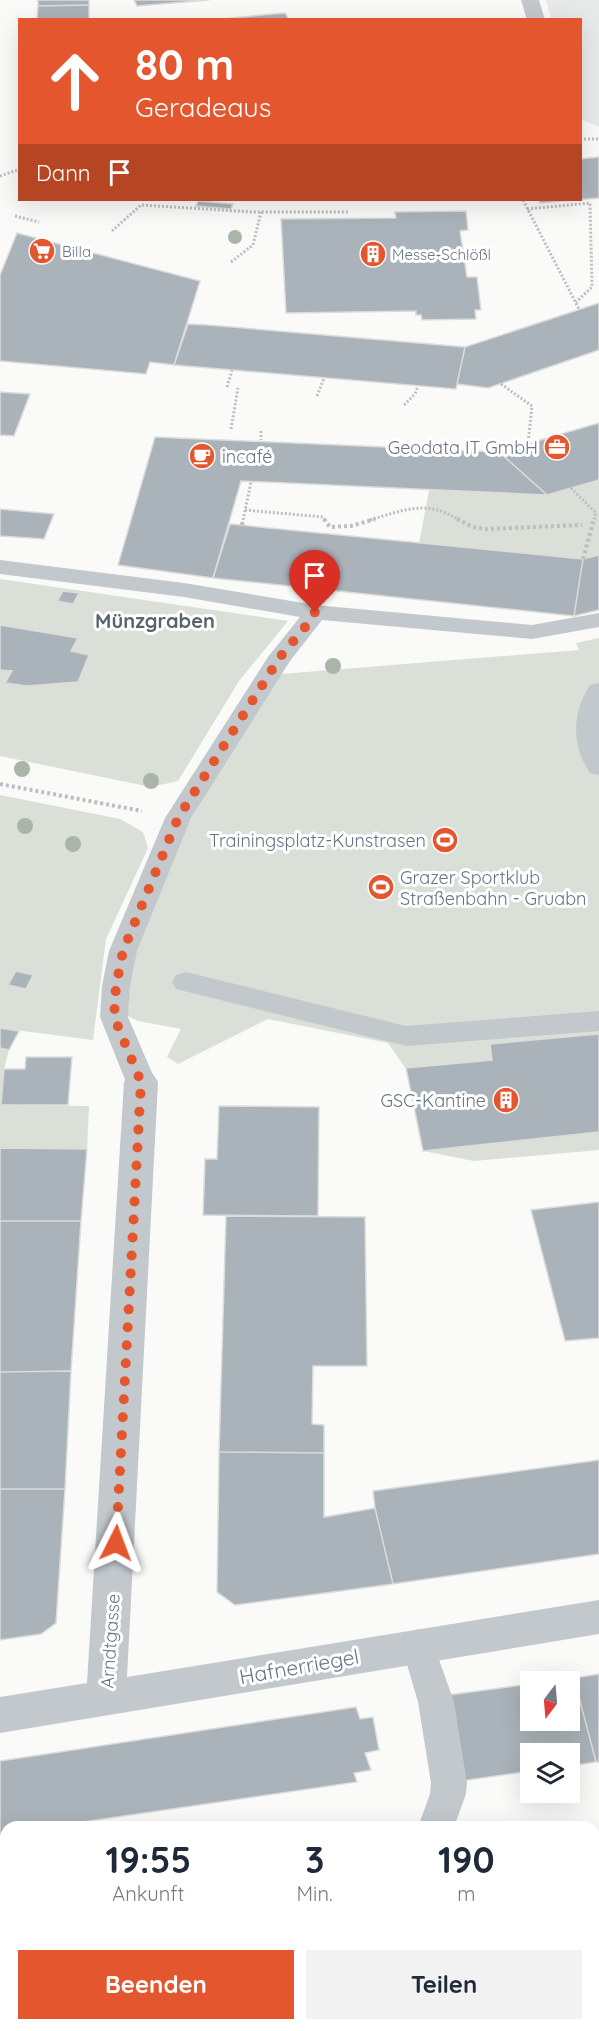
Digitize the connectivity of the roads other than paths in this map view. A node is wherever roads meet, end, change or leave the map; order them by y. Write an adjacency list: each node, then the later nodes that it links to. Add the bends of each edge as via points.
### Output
1 (530, 0): 2 (lane)
2 (535, 18)
3 (0, 567): 4 (lane)
4 (315, 612): 5 (lane, via 532,632); 10 (lane, via 280,657 178,818 123,951 114,1017)
5 (599, 620)
6 (599, 691): 7 (lane, via 588,709 586,724)
7 (599, 767)
8 (186, 982): 9 (lane, via 406,1036)
9 (599, 1021)
10 (141, 1082): 13 (street, Arndtgasse)
11 (599, 1617): 12 (street, Hafnerriegel)
12 (418, 1644): 13 (street, Hafnerriegel); 15 (lane, via 436,1702 449,1783)
13 (106, 1698): 14 (street, Hafnerriegel)
14 (0, 1715)
15 (438, 1821)

